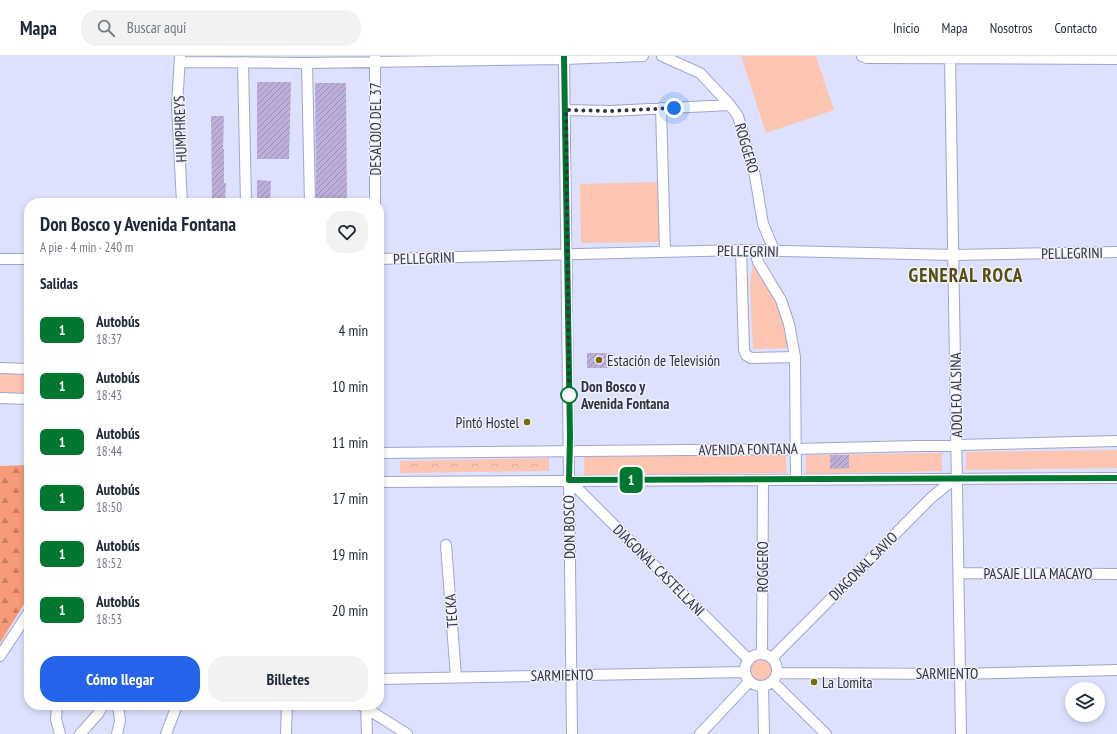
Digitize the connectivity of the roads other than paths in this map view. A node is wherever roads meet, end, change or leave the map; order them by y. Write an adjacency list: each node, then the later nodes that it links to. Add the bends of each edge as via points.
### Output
1 (643, 56): 4 (street)
2 (662, 56): 12 (street, ROGGERO, via 700,73)
3 (862, 56): 5 (street)
4 (564, 58): 8 (street); 14 (street, DON BOSCO)
5 (950, 58): 9 (street); 25 (street, ADOLFO ALSINA)
6 (180, 59): 10 (street); 15 (street, HUMPHREYS, via 177,106)
7 (274, 59): 10 (street); 11 (street)
8 (375, 59): 11 (street); 18 (street, DESALOJO DEL 37)
9 (1117, 59)
10 (243, 62): 16 (street)
11 (307, 63): 17 (street)
12 (730, 105): 13 (street); 22 (street, ROGGERO, via 744,131 763,224)
13 (660, 108): 14 (street); 20 (street)
14 (566, 110): 24 (street, DON BOSCO)
15 (182, 198)
16 (246, 198)
17 (310, 198)
18 (375, 198)
19 (741, 250): 20 (street, PELLEGRINI); 21 (street, PELLEGRINI); 29 (street, via 746,355 751,358)
20 (665, 251): 24 (street, PELLEGRINI)
21 (755, 251): 22 (street, PELLEGRINI); 29 (street, via 758,262 790,324)
22 (775, 252): 25 (street, PELLEGRINI)
23 (1117, 252): 25 (street, PELLEGRINI)
24 (567, 253): 28 (street, PELLEGRINI); 37 (street, DON BOSCO)
25 (954, 255): 35 (street, ADOLFO ALSINA)
26 (0, 259): 27 (street)
27 (24, 259)
28 (384, 259)
29 (795, 357): 36 (street)
30 (0, 368): 31 (street)
31 (24, 369)
32 (0, 398): 33 (street)
33 (24, 399)
34 (1117, 441): 35 (street, AVENIDA FONTANA)
35 (957, 445): 36 (street, AVENIDA FONTANA); 39 (street, ADOLFO ALSINA)
36 (795, 449): 37 (street, AVENIDA FONTANA); 43 (street)
37 (570, 450): 38 (street, AVENIDA FONTANA); 41 (street, DON BOSCO)
38 (384, 453)
39 (957, 477): 40 (street, AVENIDA FONTANA); 43 (street, AVENIDA FONTANA); 46 (street, ADOLFO ALSINA); 51 (street, DIAGONAL SAVIO, via 932,497)
40 (1117, 478)
41 (569, 480): 42 (street, AVENIDA FONTANA); 44 (street, AVENIDA FONTANA); 52 (street, DIAGONAL CASTELLANI); 54 (street, DON BOSCO)
42 (763, 480): 43 (street, AVENIDA FONTANA); 49 (street, ROGGERO)
43 (796, 480)
44 (384, 482)
45 (446, 545): 56 (street, TECKA)
46 (960, 573): 47 (street, PASAJE LILA MACAYO); 55 (street, ADOLFO ALSINA)
47 (1117, 574)
48 (24, 620): 50 (street)
49 (762, 654): 51 (street); 52 (street)
50 (0, 656)
51 (772, 658): 59 (street, via 775,662)
52 (749, 660): 57 (street, via 745,667)
53 (1117, 670): 55 (street, SARMIENTO)
54 (572, 674): 56 (street, SARMIENTO); 57 (street, SARMIENTO); 74 (street, DON BOSCO)
55 (961, 674): 59 (street, SARMIENTO); 78 (street, ADOLFO ALSINA)
56 (456, 676): 58 (street, SARMIENTO)
57 (747, 677): 59 (street, via 754,685); 75 (street)
58 (384, 679)
59 (771, 680): 76 (street); 77 (street)
60 (57, 710): 67 (street)
61 (100, 710): 68 (street)
62 (119, 710): 69 (street, via 120,721)
63 (175, 710): 70 (street)
64 (287, 710): 71 (street)
65 (364, 710): 72 (street)
66 (370, 710): 73 (street)
67 (60, 734)
68 (80, 734)
69 (116, 734)
70 (166, 734)
71 (286, 734)
72 (367, 734)
73 (407, 734)
74 (572, 734)
75 (700, 734)
76 (764, 734)
77 (826, 734)
78 (961, 734)

